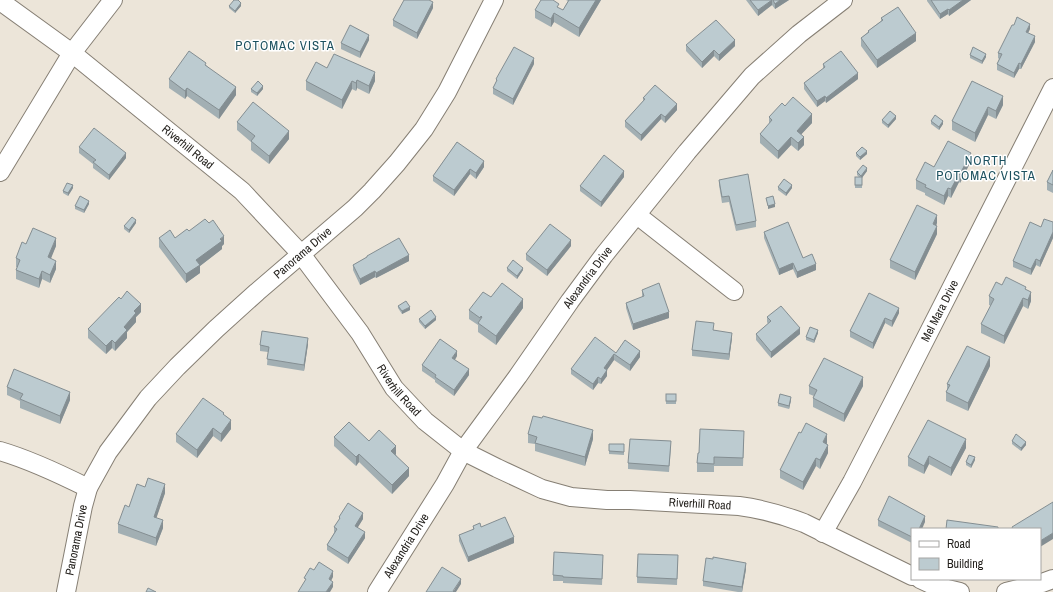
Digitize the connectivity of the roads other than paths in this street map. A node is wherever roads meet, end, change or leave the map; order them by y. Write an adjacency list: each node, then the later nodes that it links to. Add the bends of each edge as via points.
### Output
1 (113, 0): 5 (street)
2 (494, 0): 9 (street, Panorama Drive, via 447,92 424,129 372,192)
3 (843, 0): 8 (street, Alexandria Drive, via 799,34 752,76)
4 (0, 1): 5 (street, Riverhill Road)
5 (72, 53): 7 (street); 9 (street, Riverhill Road, via 242,191)
6 (1053, 88): 14 (street, Mel Mara Drive)
7 (0, 172)
8 (637, 214): 10 (street); 12 (street, Alexandria Drive, via 570,301)
9 (301, 254): 12 (street, Riverhill Road, via 360,333 394,388 436,431); 13 (street, Panorama Drive, via 216,329 153,393 108,452)
10 (734, 291)
11 (0, 451): 13 (street, Panorama Drive)
12 (462, 451): 14 (street, Riverhill Road, via 542,489 560,494 607,500 739,506 788,517); 19 (street, Alexandria Drive, via 445,484)
13 (88, 488): 18 (street, Panorama Drive)
14 (823, 533): 15 (street, Riverhill Road)
15 (911, 576)
16 (1053, 579): 21 (street)
17 (922, 580): 20 (street)
18 (66, 592)
19 (377, 592)
20 (960, 592)
21 (1006, 592)

